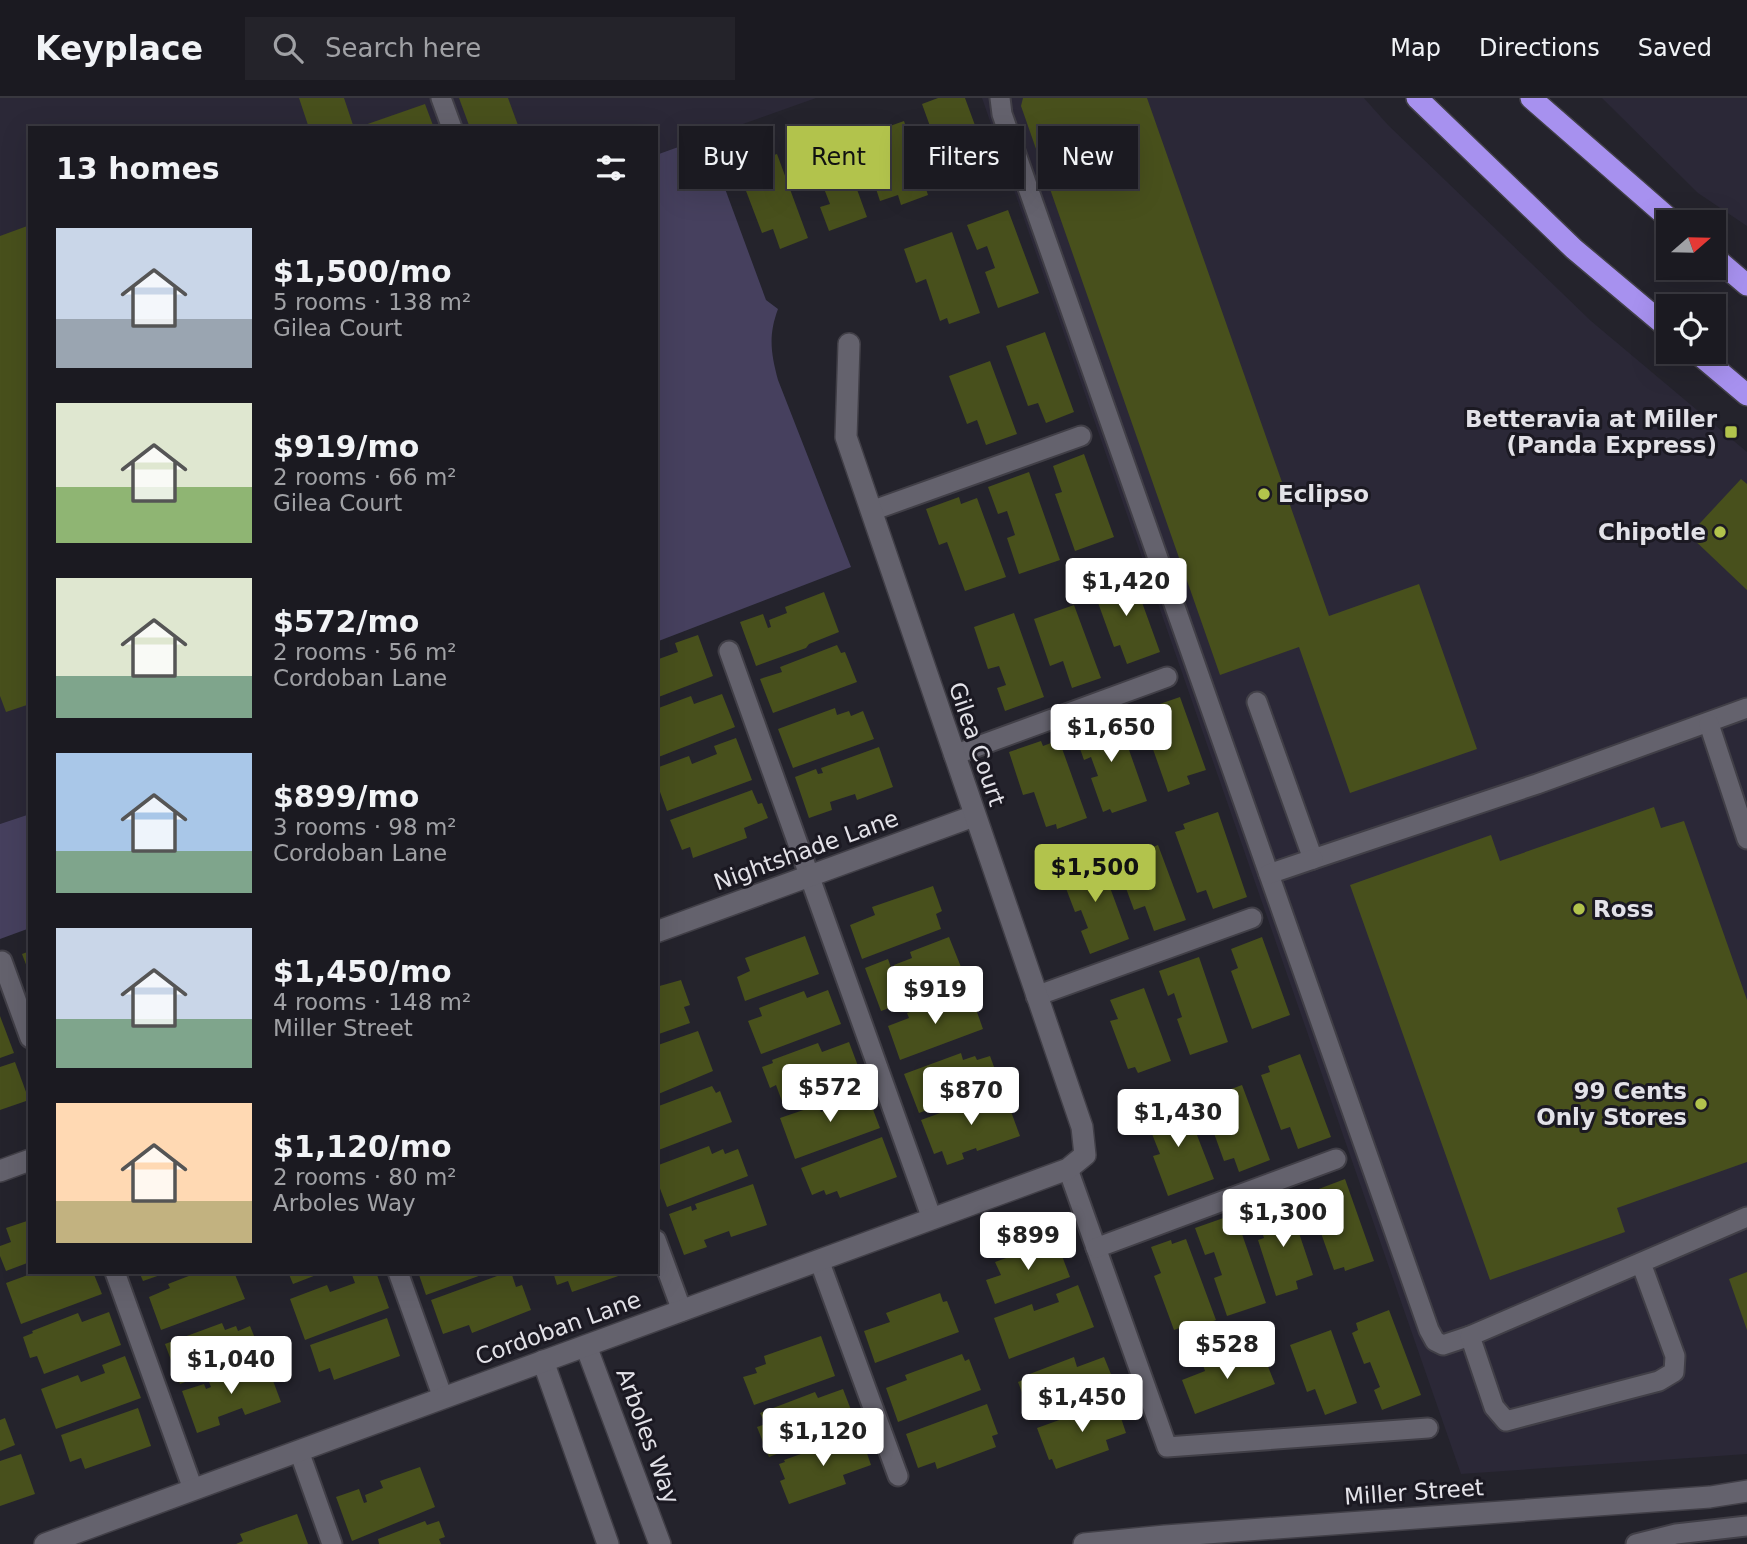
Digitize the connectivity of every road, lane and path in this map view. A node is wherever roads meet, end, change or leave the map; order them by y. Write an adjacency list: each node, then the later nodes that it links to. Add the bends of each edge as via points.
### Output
1 (441, 98): 5 (lane)
2 (1000, 98): 24 (lane)
3 (1418, 98): 9 (highway, via 1574,249)
4 (1531, 98): 6 (highway)
5 (451, 126)
6 (1659, 210)
7 (1726, 267): 8 (highway)
8 (1747, 285)
9 (1656, 318)
10 (849, 344): 14 (street, Gilea Court, via 846,437)
11 (1710, 364): 12 (highway)
12 (1747, 395)
13 (1081, 436): 14 (lane)
14 (871, 511): 20 (street, Gilea Court)
15 (729, 650): 25 (lane)
16 (1167, 677): 20 (lane)
17 (1257, 702): 23 (lane)
18 (1747, 709): 19 (lane)
19 (1709, 724): 22 (lane); 23 (lane)
20 (954, 755): 21 (street, Gilea Court)
21 (974, 816): 25 (street, Nightshade Lane); 29 (street, Gilea Court)
22 (1747, 839)
23 (1313, 859): 24 (lane)
24 (1269, 874): 45 (lane, via 1429,1330 1443,1345)
25 (809, 876): 27 (street, Nightshade Lane); 37 (lane)
26 (1252, 918): 29 (lane)
27 (658, 931)
28 (2, 961): 30 (lane)
29 (1036, 996): 31 (street, Gilea Court, via 1082,1127)
30 (28, 1032)
31 (1085, 1156): 34 (street, Cordoban Lane)
32 (1336, 1158): 39 (lane)
33 (28, 1161): 35 (street)
34 (1068, 1169): 37 (street, Cordoban Lane); 39 (lane)
35 (0, 1171)
36 (1747, 1217): 41 (lane)
37 (932, 1219): 40 (street, Cordoban Lane)
38 (658, 1245): 44 (lane)
39 (1096, 1248): 49 (lane, via 1167,1447)
40 (819, 1260): 44 (street, Cordoban Lane); 51 (lane)
41 (1641, 1263): 45 (lane); 45 (lane, via 1675,1356 1674,1372 1659,1381 1506,1420 1494,1407)
42 (115, 1274): 52 (lane)
43 (399, 1274): 48 (lane)
44 (682, 1311): 46 (street, Cordoban Lane)
45 (1470, 1336)
46 (586, 1346): 47 (street, Cordoban Lane); 58 (street, Arboles Way)
47 (543, 1361): 48 (street, Cordoban Lane); 57 (street)
48 (443, 1398): 50 (street, Cordoban Lane)
49 (1428, 1428)
50 (299, 1451): 52 (street, Cordoban Lane); 56 (lane)
51 (898, 1476)
52 (193, 1489): 55 (street, Cordoban Lane)
53 (1747, 1491): 59 (street, Miller Street)
54 (1747, 1527): 60 (lane, via 1676,1534)
55 (54, 1542)
56 (332, 1544)
57 (608, 1544)
58 (660, 1544)
59 (1084, 1544)
60 (1636, 1544)

